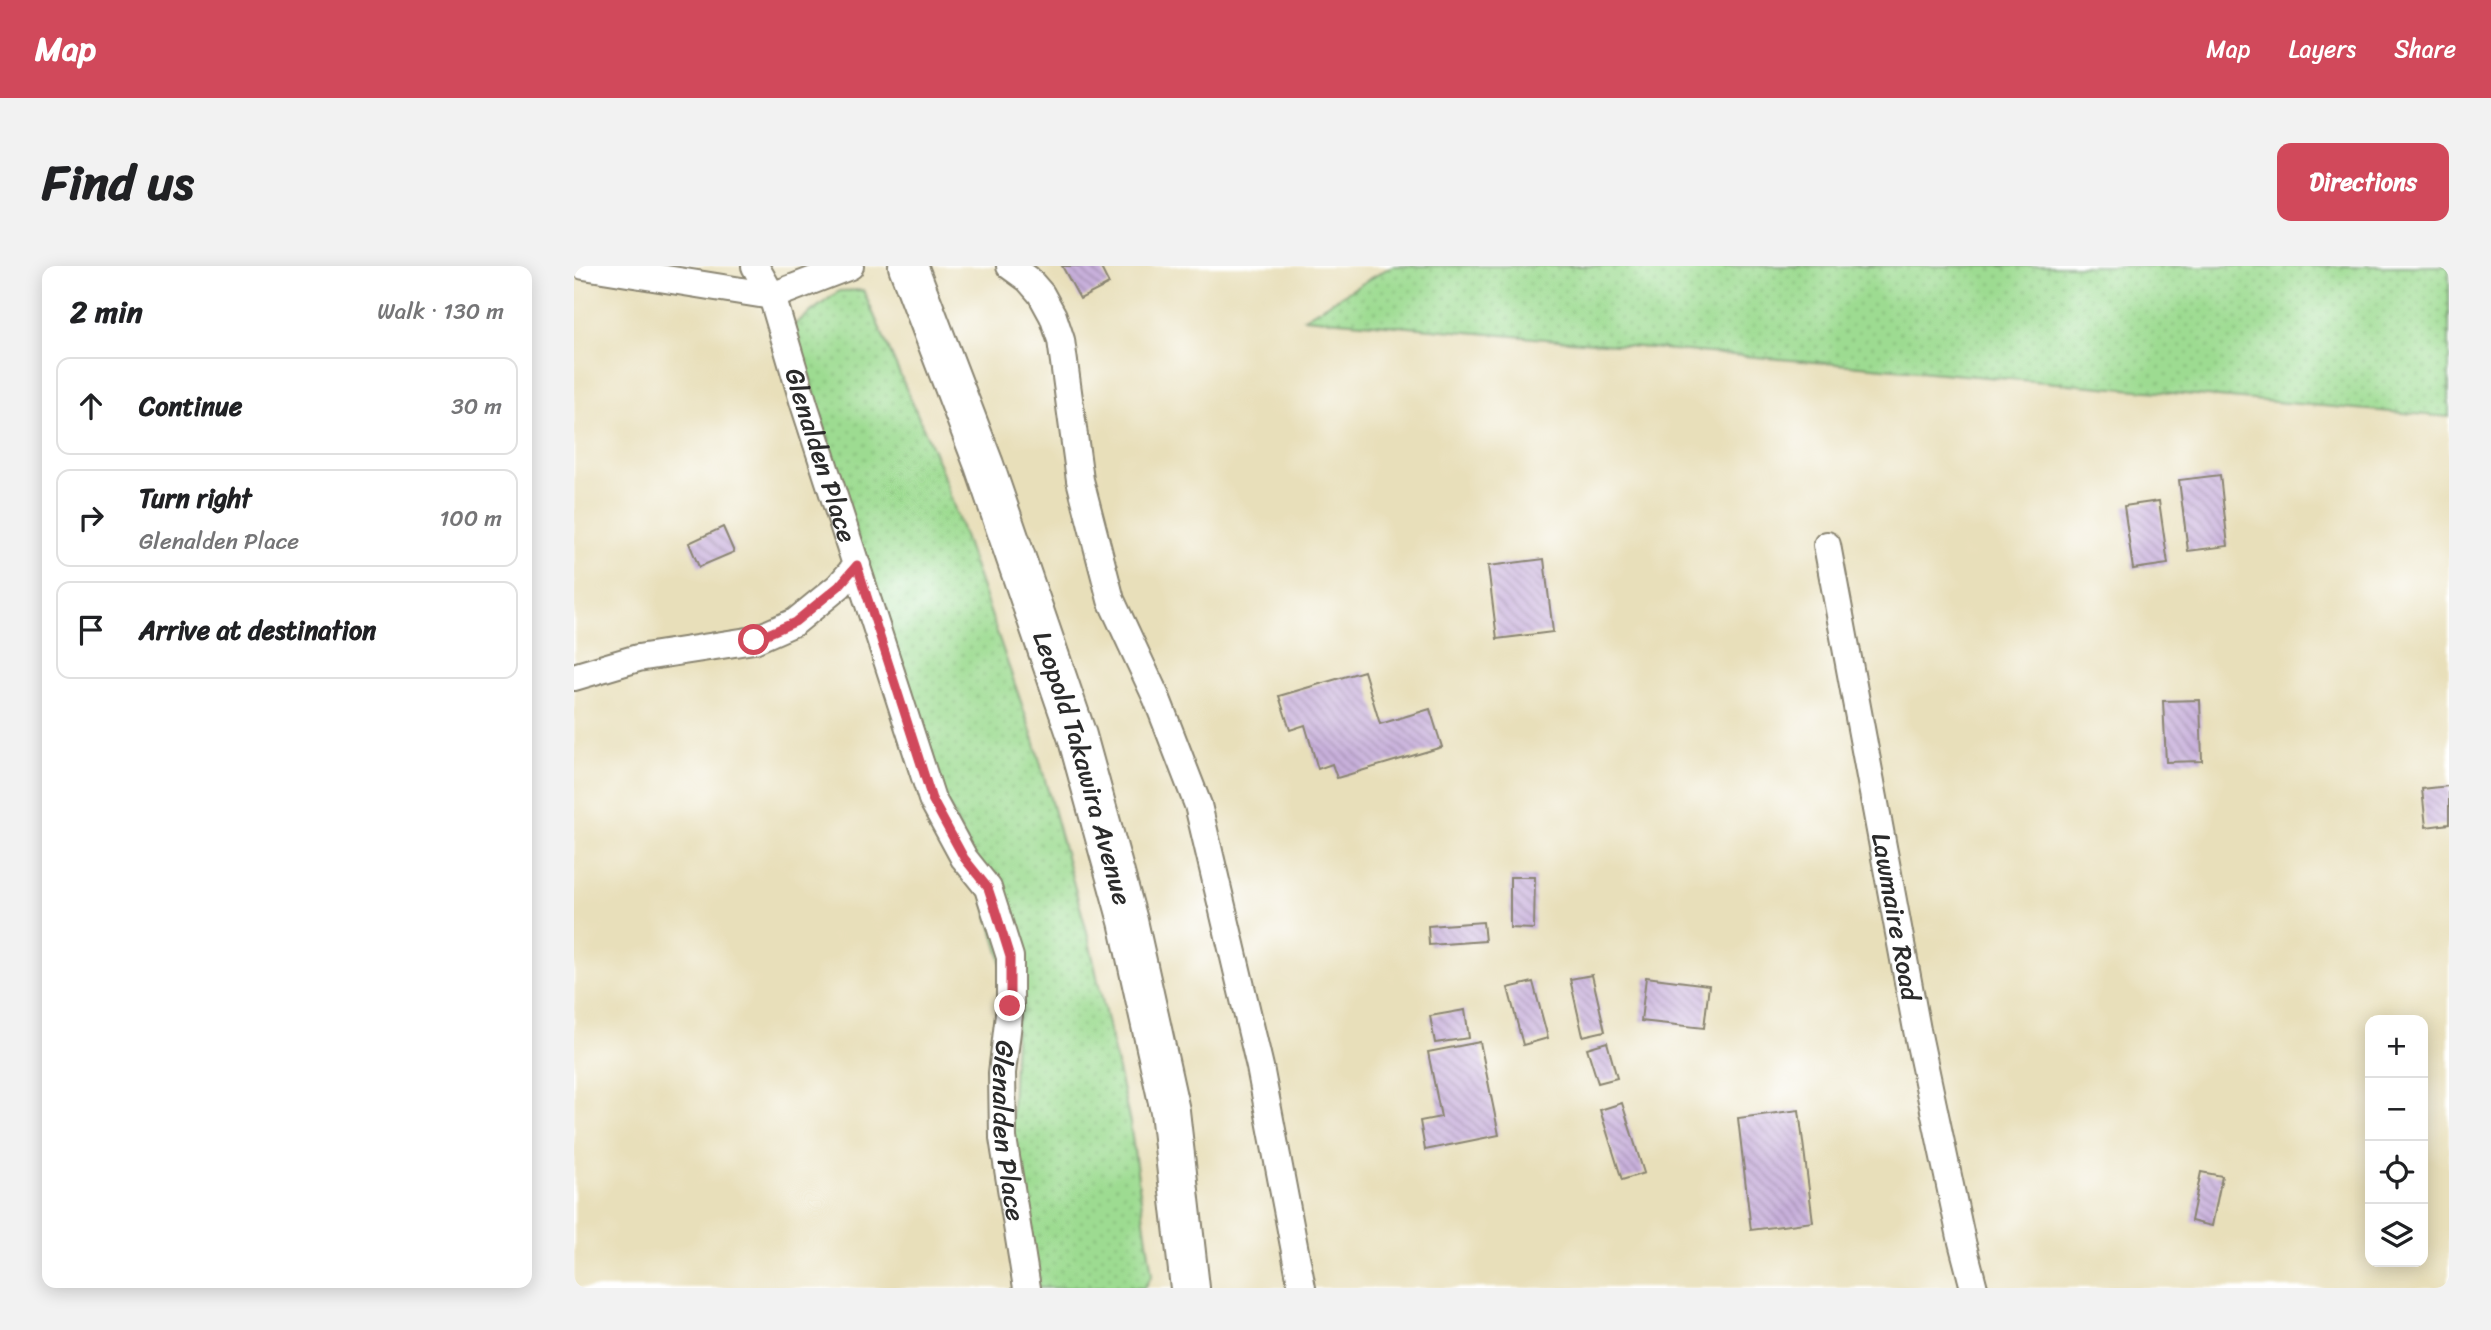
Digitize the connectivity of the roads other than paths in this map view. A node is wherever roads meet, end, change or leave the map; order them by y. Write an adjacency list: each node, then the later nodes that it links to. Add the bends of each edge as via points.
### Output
1 (584, 266): 6 (street)
2 (755, 266): 6 (street, Glenalden Place)
3 (850, 266): 6 (street)
4 (908, 266): 11 (highway, Leopold Takawira Avenue, via 984,465 1081,749 1128,921 1170,1111)
5 (1010, 266): 12 (street, via 1041,294 1053,316 1061,340 1080,480 1111,600 1157,699 1198,805 1260,1067)
6 (772, 296): 8 (street, Glenalden Place)
7 (1827, 545): 13 (street, Lawmaire Road, via 1917,1030)
8 (857, 565): 9 (street, via 795,622 754,640 638,658); 10 (street, Glenalden Place, via 932,799 964,858 988,888 1010,957 1002,1073 1003,1138)
9 (574, 677)
10 (1027, 1288)
11 (1190, 1288)
12 (1302, 1288)
13 (1974, 1288)

